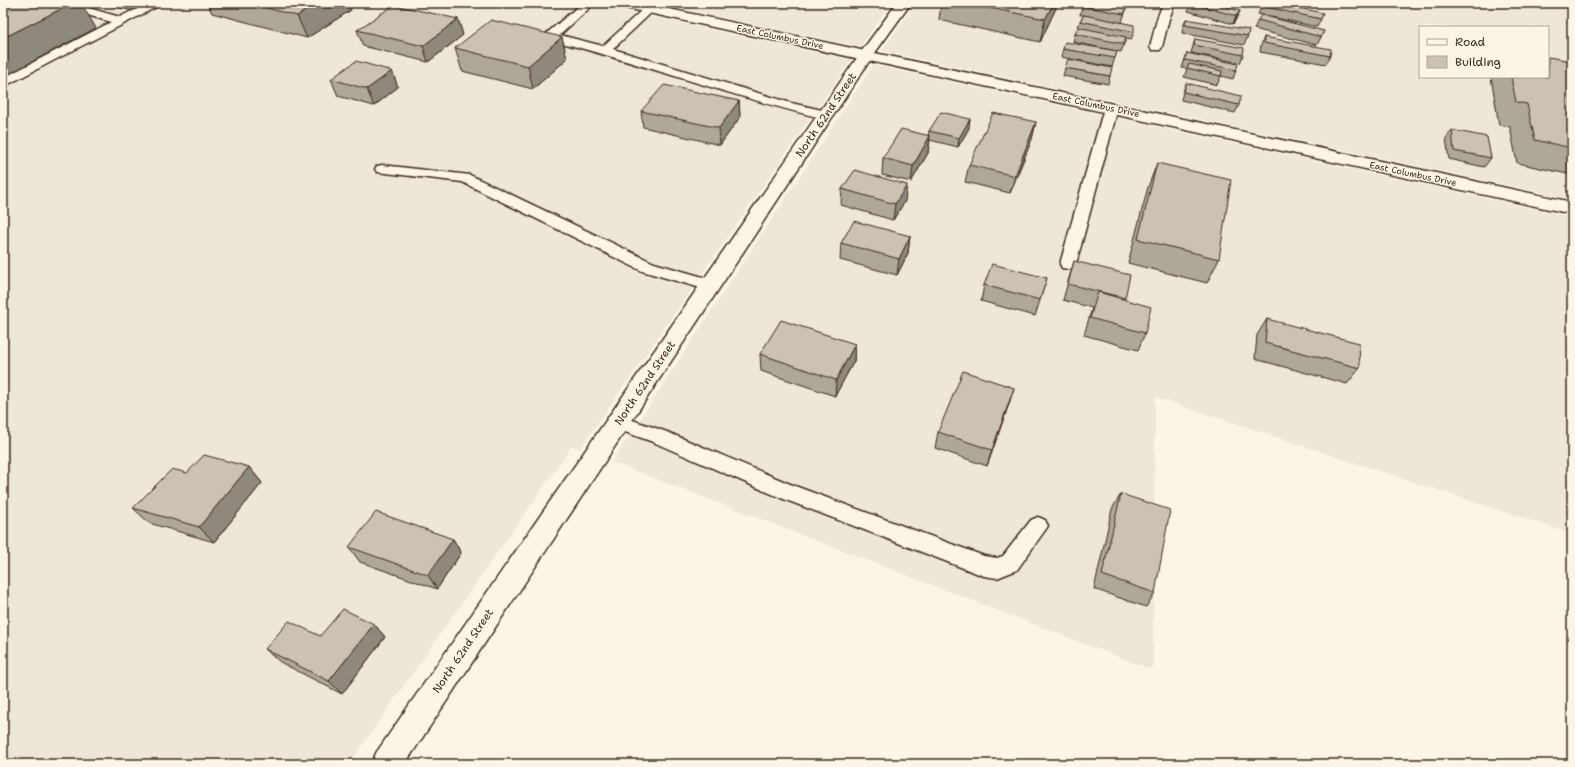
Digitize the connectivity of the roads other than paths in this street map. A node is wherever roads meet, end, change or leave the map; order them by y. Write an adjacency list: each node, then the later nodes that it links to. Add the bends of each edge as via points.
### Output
1 (58, 3): 10 (lane)
2 (156, 3): 10 (lane)
3 (588, 3): 12 (lane, via 550,36)
4 (621, 3): 9 (main road, East Columbus Drive)
5 (904, 3): 13 (main road, North 62nd Street)
6 (1169, 3): 11 (lane)
7 (1355, 3): 8 (lane)
8 (1368, 3)
9 (649, 9): 12 (lane); 13 (main road, East Columbus Drive)
10 (122, 21): 14 (lane)
11 (1156, 47)
12 (605, 50): 16 (lane, via 786,106)
13 (866, 56): 15 (main road, East Columbus Drive); 16 (main road, North 62nd Street)
14 (3, 83)
15 (1111, 108): 18 (main road, East Columbus Drive); 19 (lane)
16 (826, 115): 20 (main road, North 62nd Street)
17 (382, 169): 20 (lane, via 465,178 648,267)
18 (1572, 208)
19 (1068, 264)
20 (711, 285): 21 (main road, North 62nd Street)
21 (618, 422): 22 (lane, via 660,437 788,492 984,566 996,568 1010,563); 23 (main road, North 62nd Street)
22 (1038, 526)
23 (387, 764)

